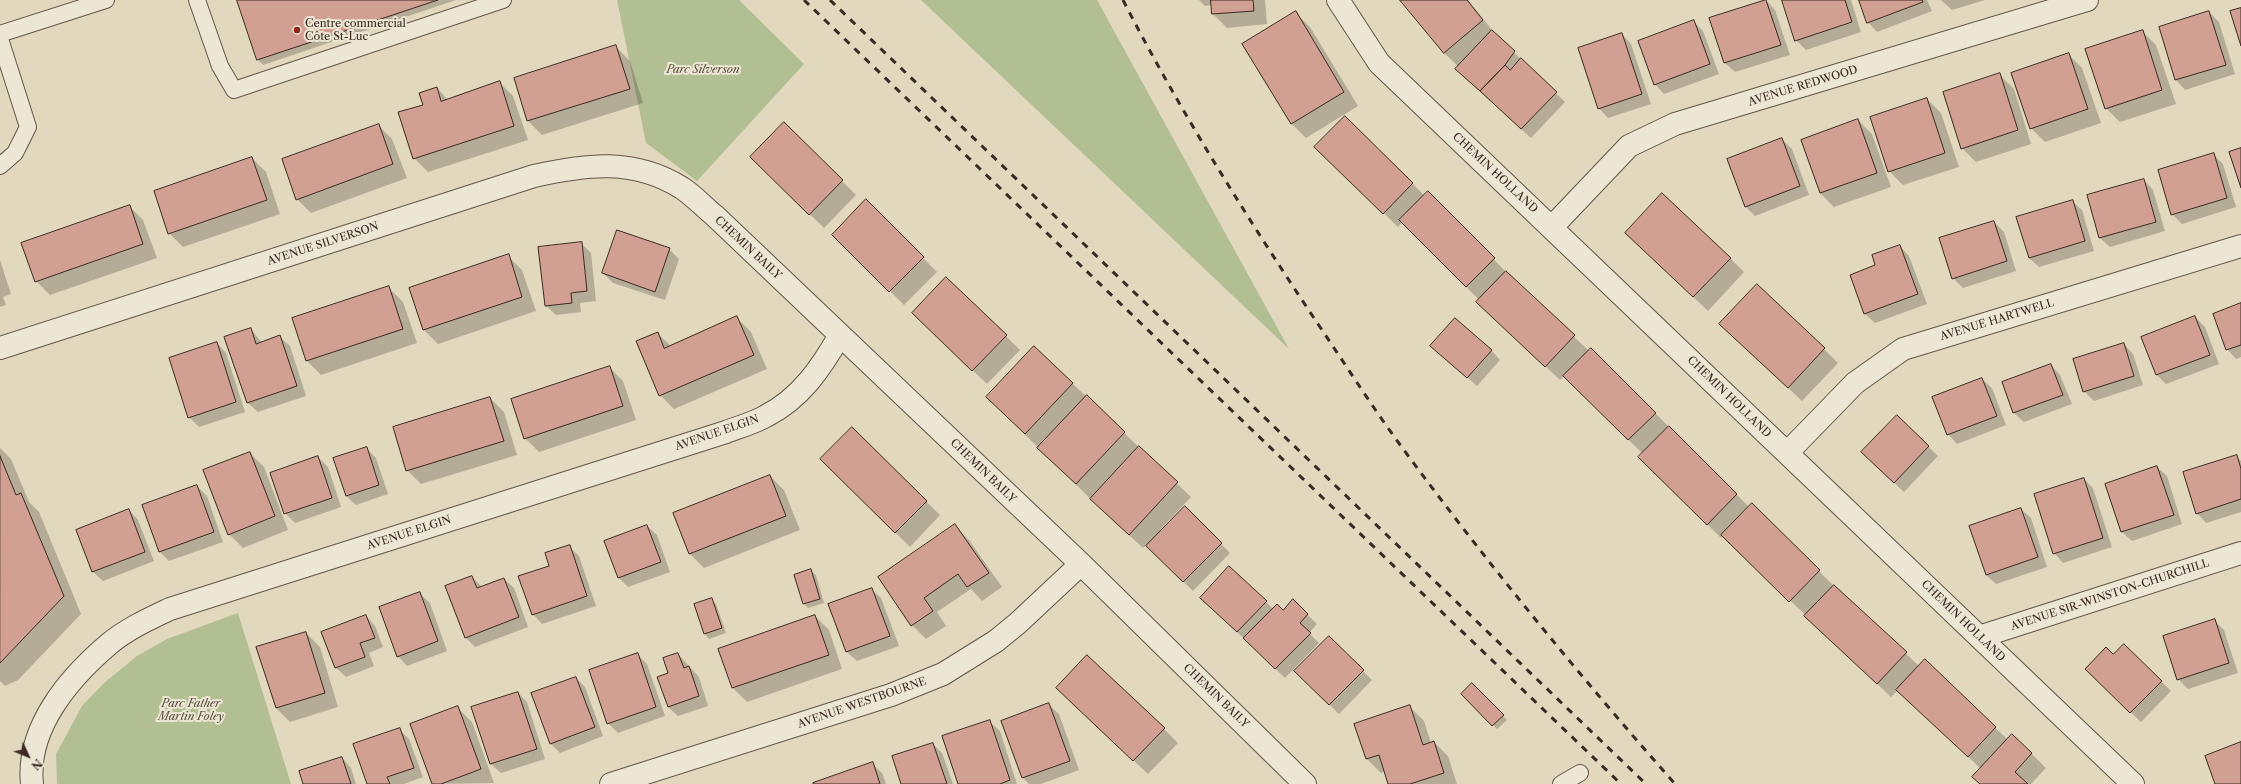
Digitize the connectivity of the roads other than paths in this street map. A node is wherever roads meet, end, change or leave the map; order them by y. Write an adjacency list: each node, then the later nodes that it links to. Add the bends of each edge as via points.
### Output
1 (106, 0): 6 (lane)
2 (197, 0): 3 (lane, via 220,66 234,90)
3 (503, 0)
4 (1338, 0): 10 (street, CHEMIN HOLLAND, via 1379,63)
5 (2087, 0): 10 (street, AVENUE REDWOOD, via 1675,124 1629,146)
6 (0, 34)
7 (0, 38): 8 (lane, via 28,127 15,153)
8 (0, 166)
9 (649, 173): 12 (street, CHEMIN BAILY, via 682,188); 13 (street, AVENUE SILVERSON, via 613,165 577,166 534,176)
10 (1552, 227): 14 (street, CHEMIN HOLLAND)
11 (2241, 246): 14 (street, AVENUE HARTWELL, via 1903,349 1855,383)
12 (840, 335): 16 (street, CHEMIN BAILY); 19 (street, AVENUE ELGIN, via 819,371 799,394 766,416 726,432 170,608 138,624 109,644 59,697 45,720 36,744 32,762)
13 (0, 348)
14 (1787, 453): 17 (street, CHEMIN HOLLAND)
15 (2241, 553): 17 (street, AVENUE SIR-WINSTON-CHURCHILL)
16 (1081, 564): 20 (street, AVENUE WESTBOURNE, via 1018,624 943,674 891,695); 21 (street, CHEMIN BAILY)
17 (1979, 637): 23 (street, CHEMIN HOLLAND)
18 (1580, 773): 22 (lane)
19 (32, 784)
20 (611, 784)
21 (1305, 784)
22 (1561, 784)
23 (2134, 784)

